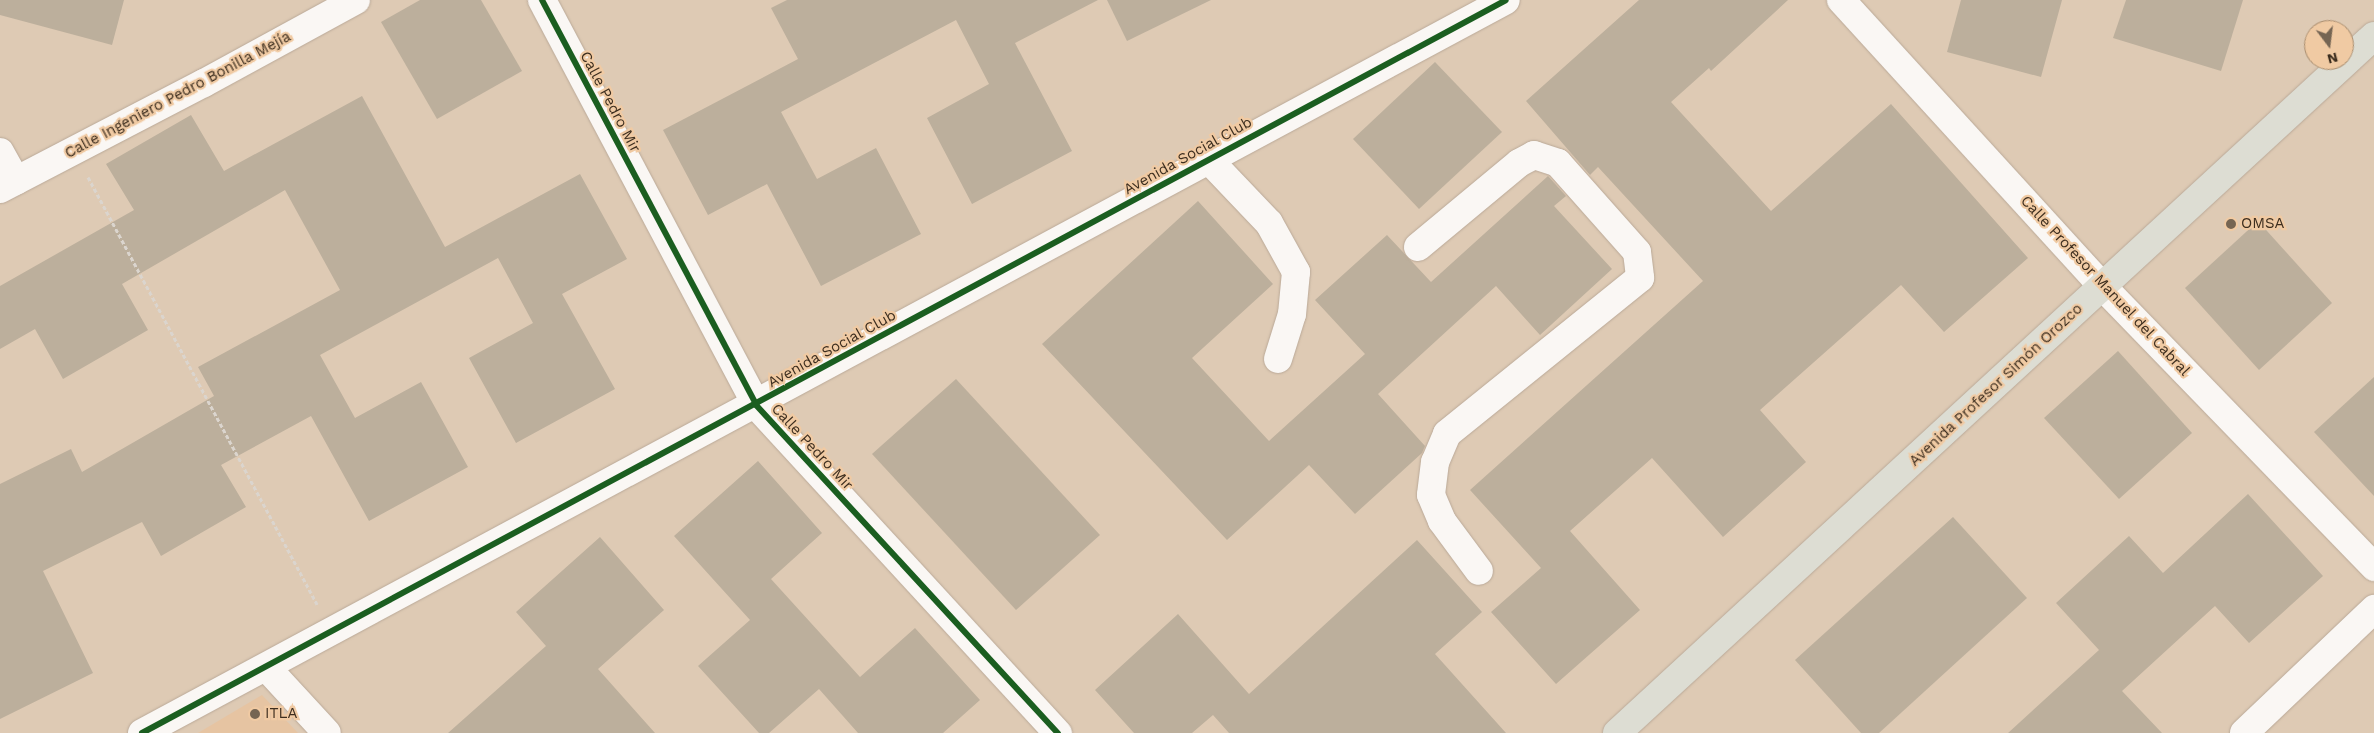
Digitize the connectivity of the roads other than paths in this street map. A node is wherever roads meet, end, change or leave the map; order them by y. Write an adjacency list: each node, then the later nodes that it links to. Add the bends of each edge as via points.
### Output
1 (356, 0): 8 (street, Calle Ingeniero Pedro Bonilla Mejía)
2 (542, 0): 12 (street, Calle Pedro Mir)
3 (1506, 0): 7 (street, Avenida Social Club)
4 (1841, 0): 10 (street, Calle Profesor Manuel del Cabral)
5 (2374, 36): 10 (main road, Avenida Profesor Simón Orozco)
6 (0, 152): 8 (street)
7 (1208, 159): 11 (street, via 1269,223 1296,272 1292,314); 12 (street, Avenida Social Club)
8 (8, 185)
9 (1418, 247): 14 (street, via 1519,163 1534,155 1558,164 1637,252 1640,278 1447,434 1435,462 1431,496 1442,521)
10 (2103, 287): 13 (street, Calle Profesor Manuel del Cabral); 20 (main road, Avenida Profesor Simón Orozco)
11 (1278, 358)
12 (756, 405): 16 (street, Avenida Social Club); 19 (street, Calle Pedro Mir)
13 (2374, 567)
14 (1479, 571)
15 (2374, 609): 21 (street)
16 (267, 668): 17 (street, Avenida Social Club); 18 (street)
17 (142, 733)
18 (327, 733)
19 (1058, 733)
20 (1617, 733)
21 (2244, 733)

